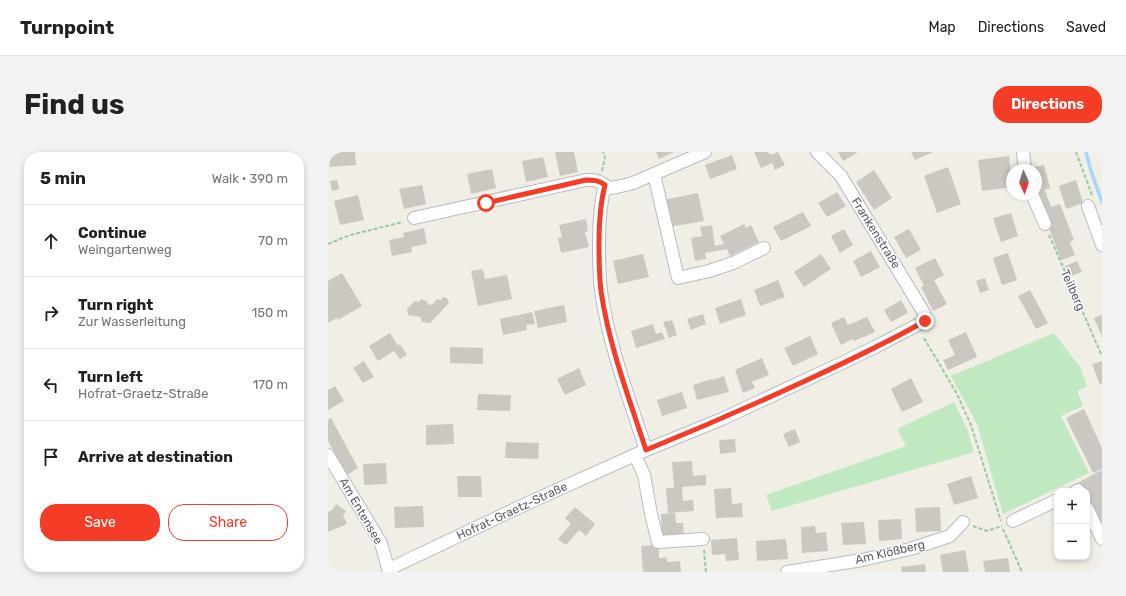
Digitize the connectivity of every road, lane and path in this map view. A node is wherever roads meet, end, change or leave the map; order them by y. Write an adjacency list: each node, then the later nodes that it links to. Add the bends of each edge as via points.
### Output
1 (603, 152): 11 (path, via 605,156)
2 (705, 152): 10 (street)
3 (817, 152): 19 (street, Frankenstraße, via 841,176 920,306)
4 (1024, 152): 9 (street)
5 (1076, 152): 13 (path, via 1093,199)
6 (1099, 152): 7 (path)
7 (1101, 158): 8 (path)
8 (1102, 162)
9 (1025, 164)
10 (654, 174): 11 (street, via 617,187 609,188); 18 (street, via 678,278 715,269)
11 (602, 183): 14 (street, via 586,180); 22 (street, via 599,230 601,292)
12 (1035, 200): 15 (street)
13 (1088, 206): 17 (street)
14 (414, 218): 16 (path, via 400,224 350,235)
15 (1045, 224): 21 (path, Teilberg)
16 (328, 244)
17 (1102, 245)
18 (764, 248)
19 (925, 321): 22 (street, Hofrat-Graetz-Straße, via 880,345 722,419)
20 (924, 338): 27 (path, via 957,394)
21 (1102, 356)
22 (640, 452): 29 (street, via 658,542); 32 (street, Hofrat-Graetz-Straße)
23 (328, 455): 32 (street, Am Entensee, via 380,543)
24 (1054, 501): 27 (street)
25 (1090, 514): 30 (street)
26 (963, 522): 34 (street, Am Klößberg, via 950,536 910,549)
27 (1008, 524): 28 (path); 35 (path)
28 (987, 531)
29 (704, 539)
30 (1102, 539)
31 (704, 552): 33 (path)
32 (389, 571)
33 (706, 572)
34 (787, 572)
35 (1022, 572)

